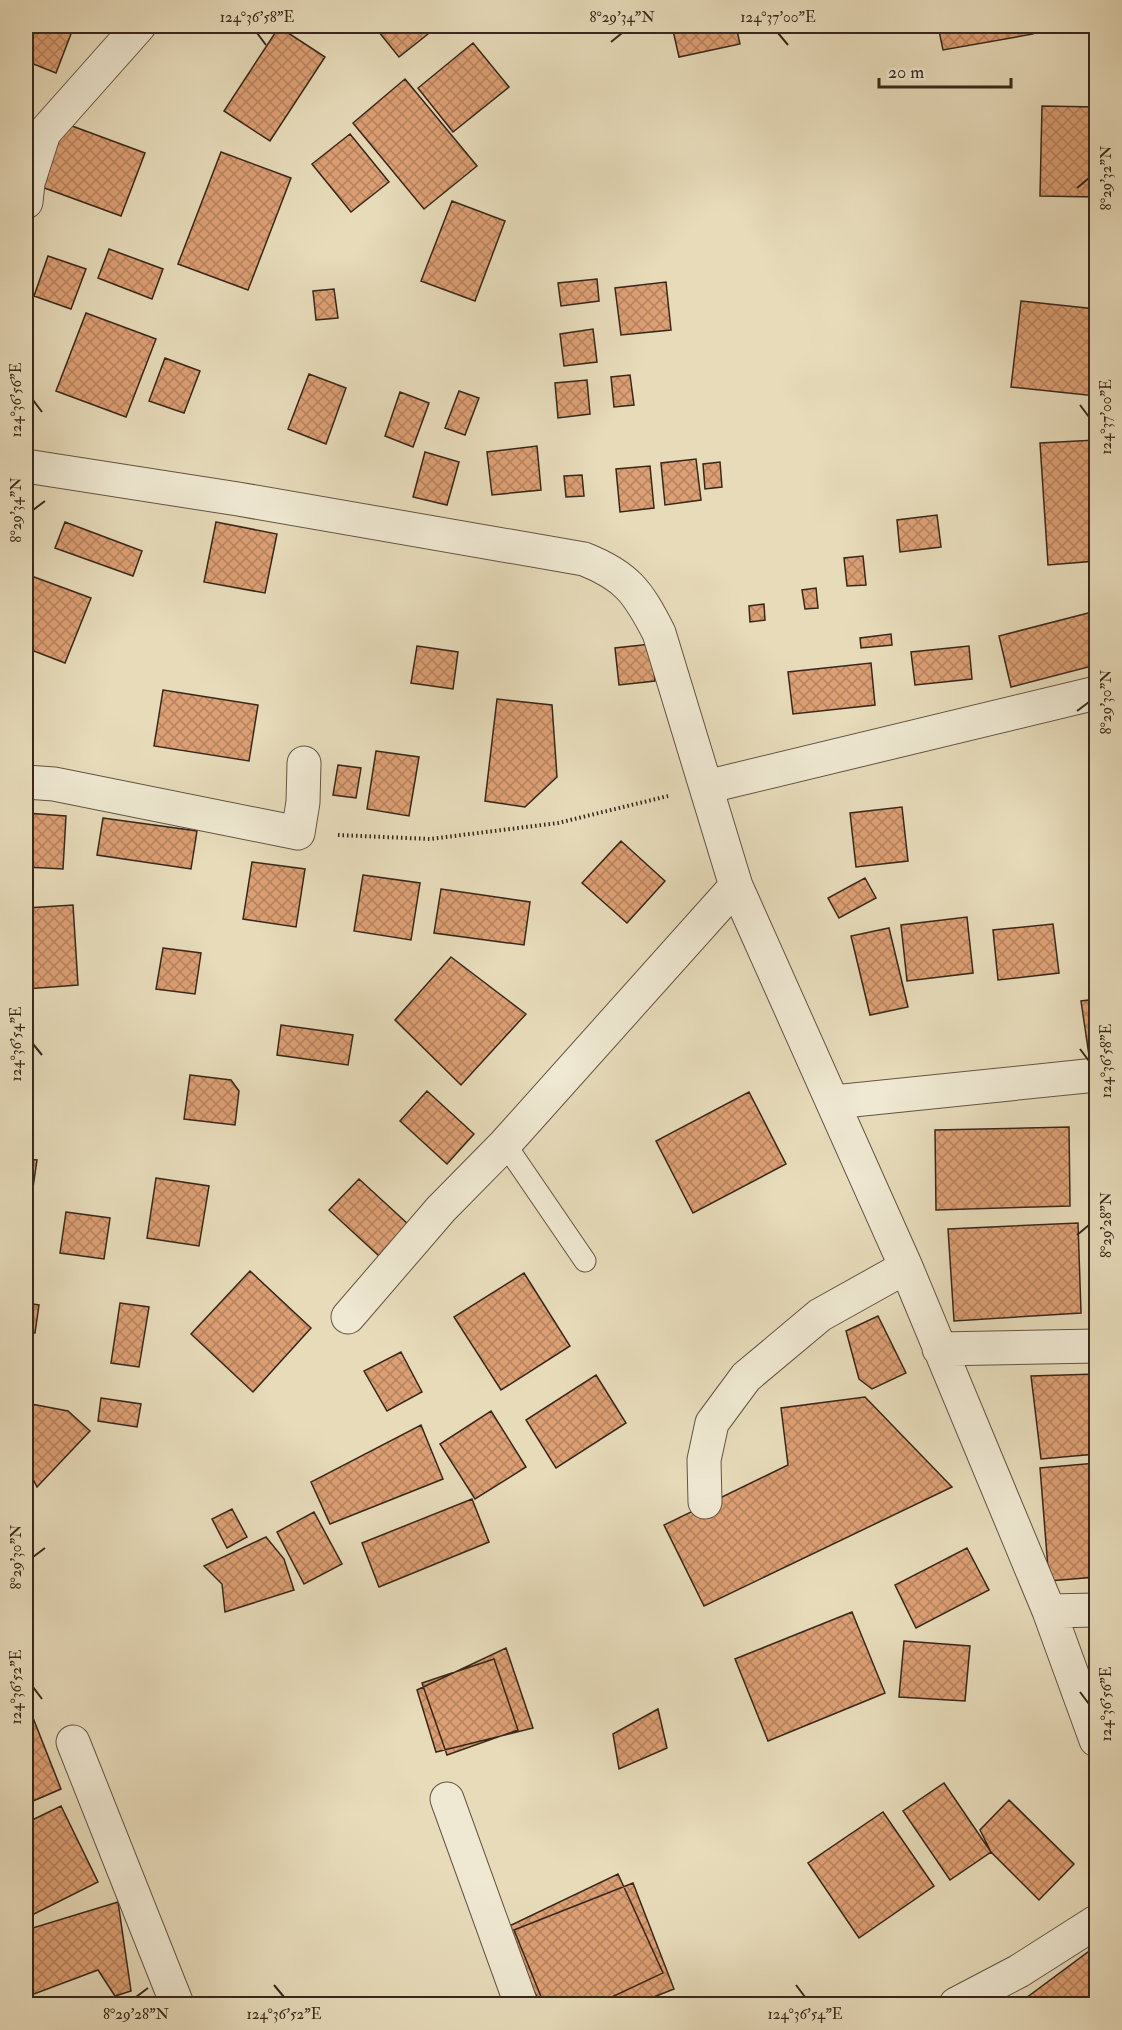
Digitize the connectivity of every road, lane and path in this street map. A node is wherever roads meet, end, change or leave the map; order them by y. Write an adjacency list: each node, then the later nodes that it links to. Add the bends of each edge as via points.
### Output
1 (139, 26): 2 (street, via 44,133)
2 (26, 202)
3 (26, 466): 7 (street, via 584,559 610,569 628,584 659,633)
4 (1096, 693): 7 (street)
5 (304, 763): 8 (street)
6 (26, 782): 8 (street, via 54,784)
7 (706, 787): 8 (path, via 558,823 430,839); 9 (street)
8 (298, 833)
9 (736, 886): 11 (street); 12 (street)
10 (1096, 1075): 11 (street)
11 (834, 1102): 14 (street)
12 (505, 1144): 13 (lane); 15 (street, via 441,1209)
13 (585, 1261)
14 (906, 1266): 17 (street); 18 (street, via 820,1315 746,1377 712,1423 704,1460)
15 (348, 1317)
16 (1096, 1346): 17 (street)
17 (939, 1349): 20 (street)
18 (705, 1502)
19 (1096, 1610): 20 (street)
20 (1049, 1611): 21 (street)
21 (1096, 1740)
22 (73, 1742): 25 (street)
23 (447, 1799): 26 (street)
24 (1096, 1922): 27 (street, via 1019,1971)
25 (177, 2004)
26 (521, 2004)
27 (956, 2004)

